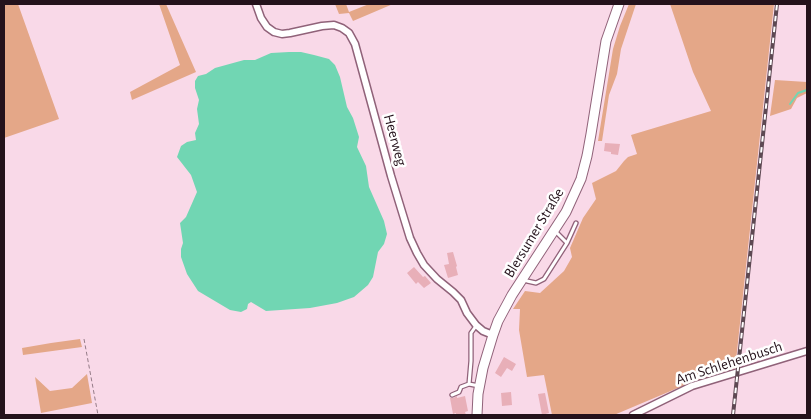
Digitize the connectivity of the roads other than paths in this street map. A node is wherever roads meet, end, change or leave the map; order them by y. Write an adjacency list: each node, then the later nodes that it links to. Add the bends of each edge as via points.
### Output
1 (256, 4): 7 (street, Heerweg, via 261,18 274,32 282,34 334,25 349,33 356,44 410,238 424,266 461,300)
2 (619, 4): 4 (main road, Blersumer Straße, via 606,41 585,164 577,189)
3 (576, 224): 5 (lane)
4 (554, 231): 5 (lane); 6 (main road, Blersumer Straße)
5 (567, 243): 6 (lane, via 544,279 536,283)
6 (523, 279): 8 (main road, Blersumer Straße)
7 (476, 325): 8 (street, Heerweg); 10 (lane, via 472,334)
8 (492, 334): 11 (main road, Blersumer Straße)
9 (807, 351): 14 (street, Am Schlehenbusch, via 692,386)
10 (469, 384): 11 (lane); 12 (lane)
11 (479, 386): 13 (main road, Blersumer Straße)
12 (452, 395)
13 (477, 415)
14 (633, 415)

